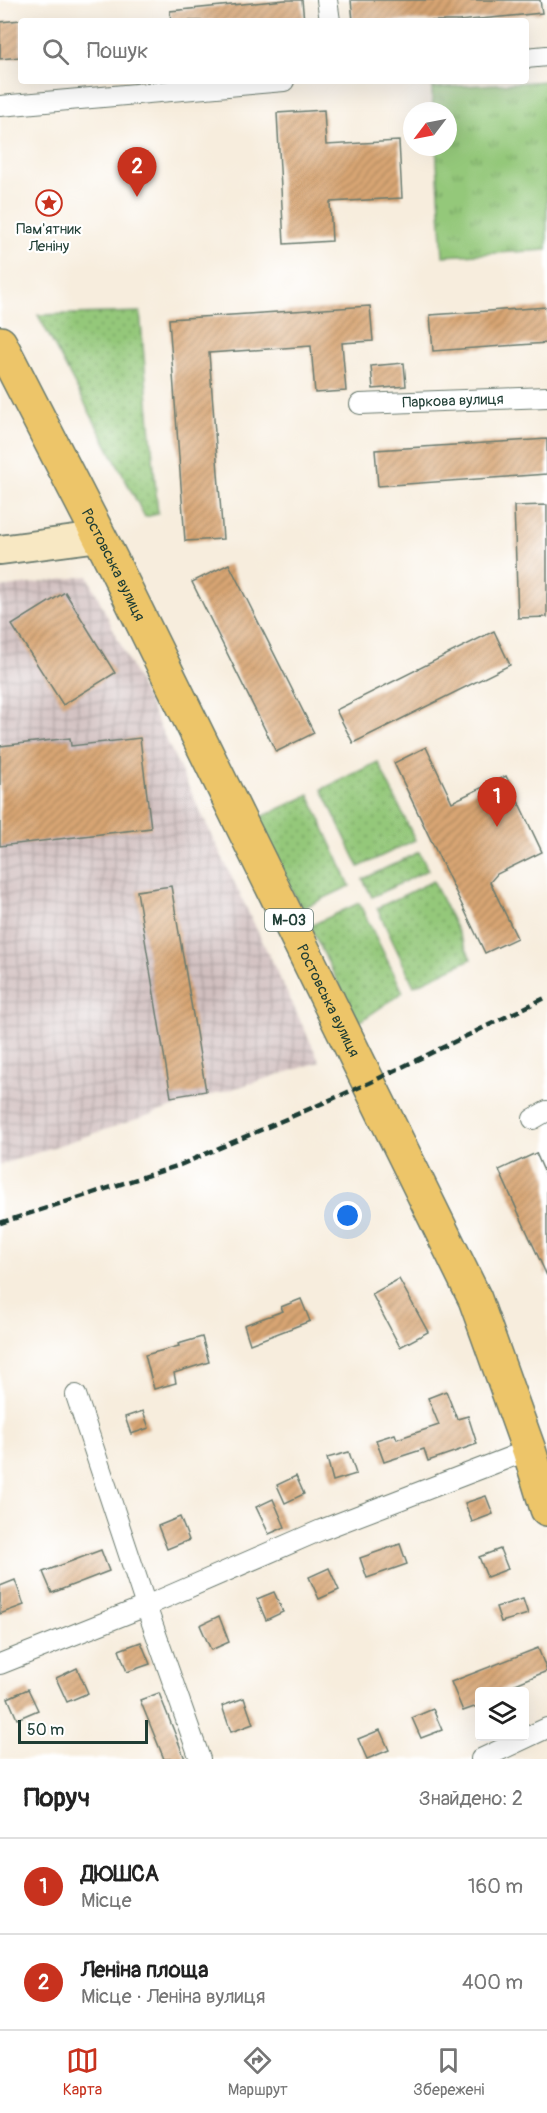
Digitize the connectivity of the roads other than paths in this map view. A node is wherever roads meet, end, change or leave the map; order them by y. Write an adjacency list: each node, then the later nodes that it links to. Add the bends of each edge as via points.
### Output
1 (327, 0): 2 (street)
2 (330, 18)
3 (547, 56): 4 (street)
4 (529, 58)
5 (250, 84): 6 (street)
6 (0, 106)
7 (0, 344): 10 (highway, Ростовська вулиця / М-03)
8 (547, 398): 9 (street, Паркова вулиця)
9 (360, 404)
10 (99, 537): 11 (main road); 13 (highway, Ростовська вулиця / М-03, via 475,1299)
11 (0, 550)
12 (76, 1395): 15 (street)
13 (529, 1450): 14 (highway, Ростовська вулиця / М-03); 15 (street, via 321,1530)
14 (547, 1509)
15 (146, 1606): 16 (street); 18 (street)
16 (0, 1664)
17 (547, 1728): 19 (street)
18 (200, 1759)
19 (481, 1759)

